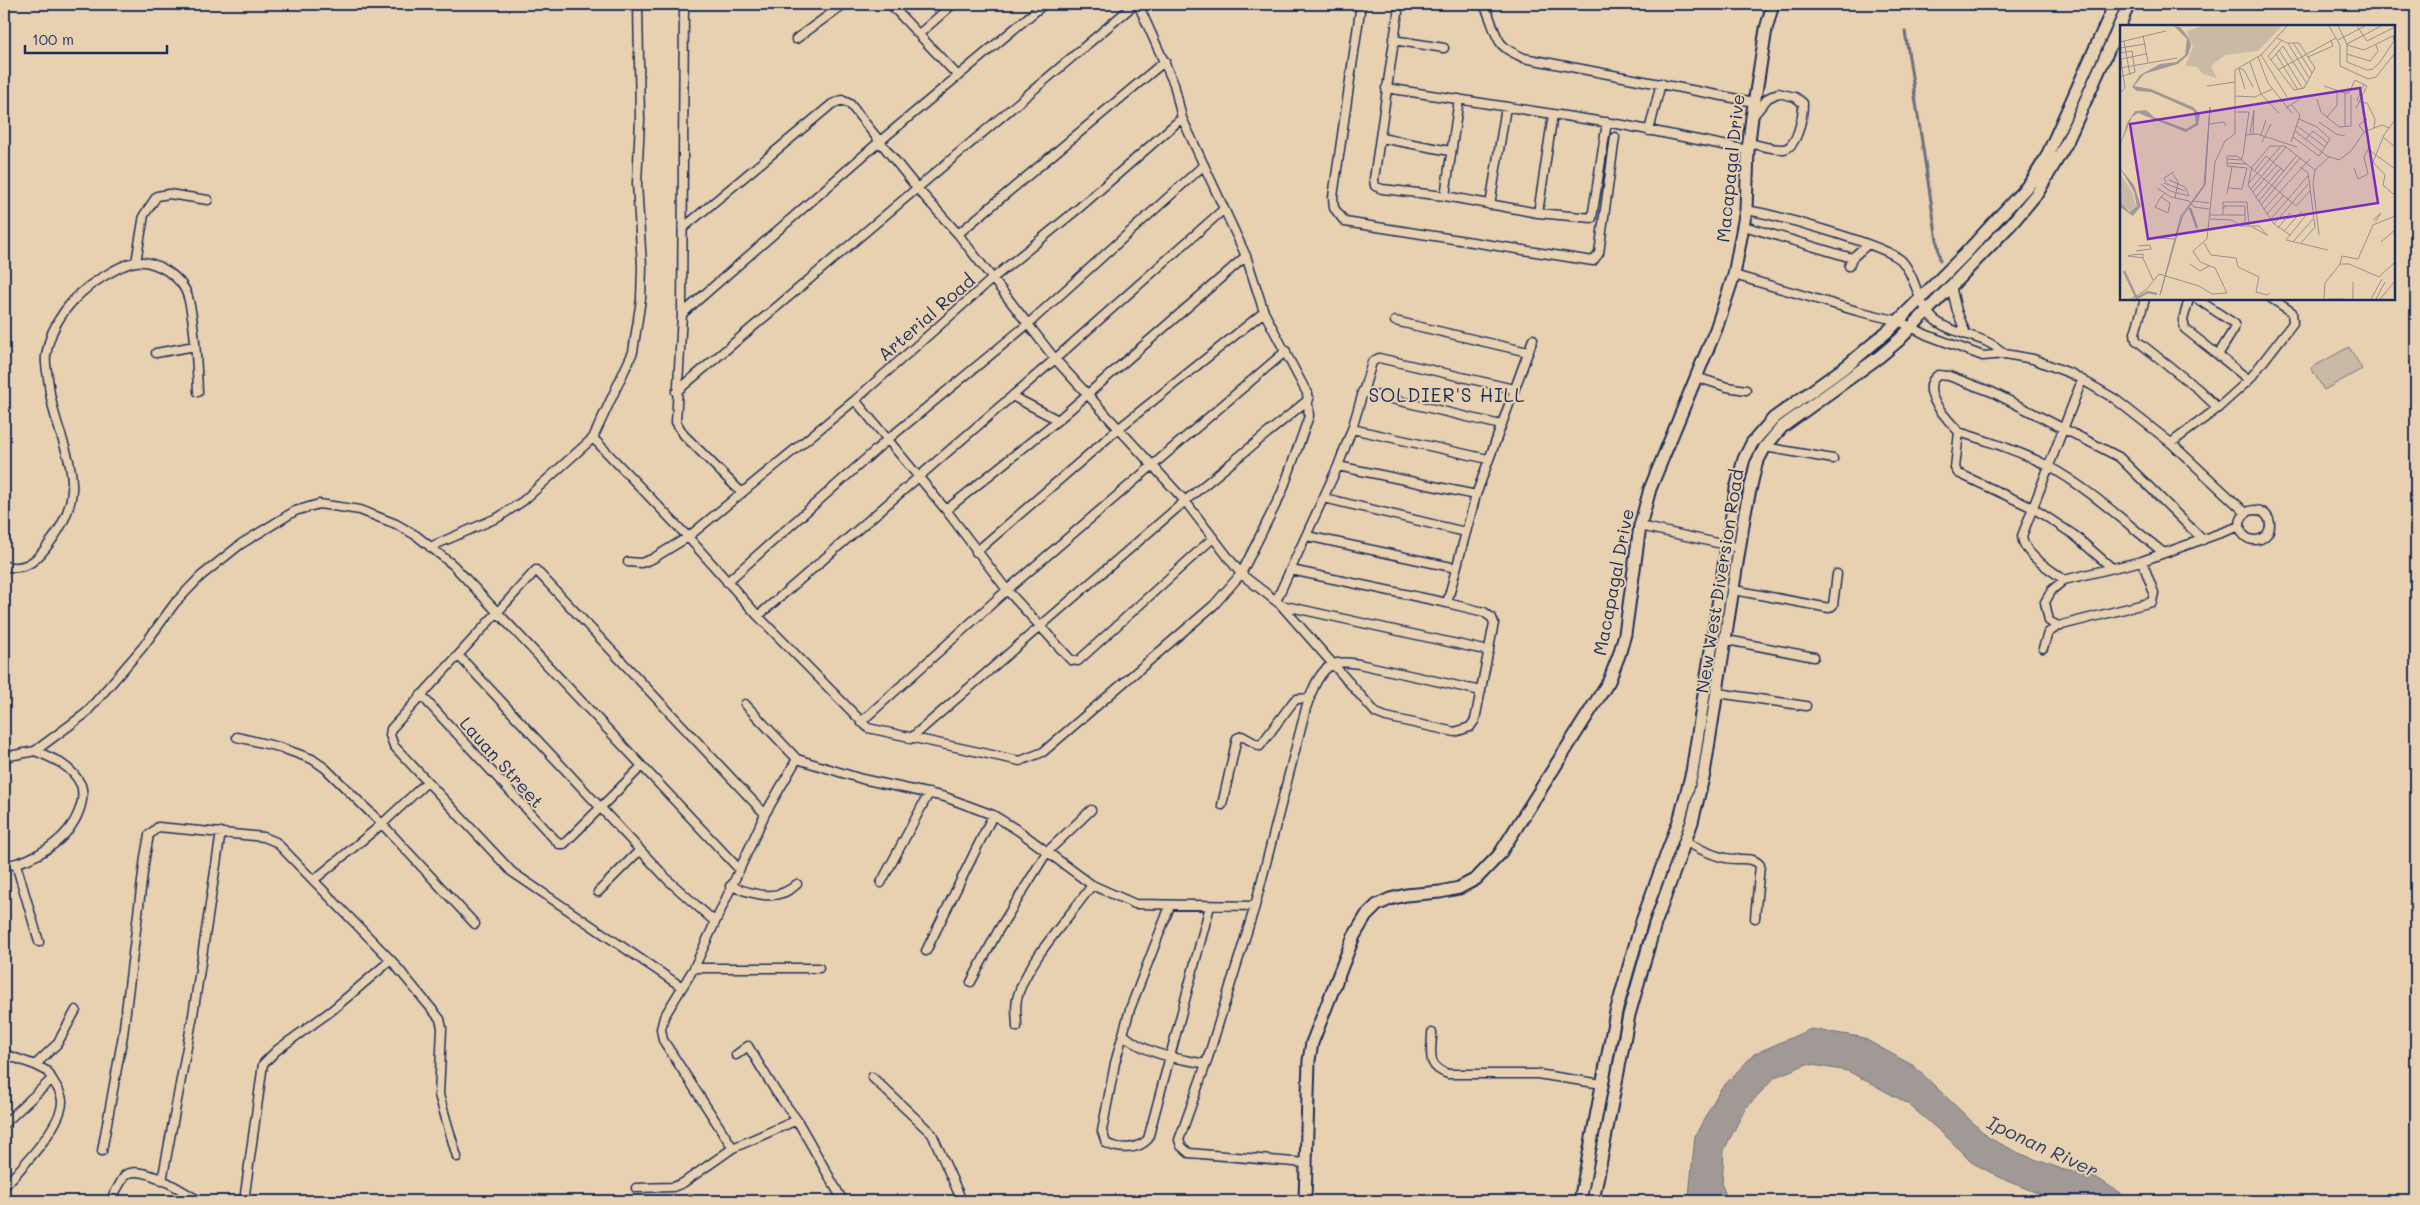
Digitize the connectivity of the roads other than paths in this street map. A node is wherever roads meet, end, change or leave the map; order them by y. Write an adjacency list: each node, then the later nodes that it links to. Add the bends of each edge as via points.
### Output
1 (638, 4): 96 (street, via 640,120 637,182 641,299 633,352)
2 (684, 4): 45 (street)
3 (844, 4): 15 (street)
4 (890, 4): 14 (street)
5 (953, 4): 14 (street)
6 (1044, 4): 19 (street)
7 (1137, 4): 18 (street); 36 (street)
8 (1361, 4): 30 (street, via 1333,197 1334,208 1344,222 1593,261 1599,253)
9 (1483, 4): 20 (street, via 1500,42 1524,58)
10 (1773, 4): 23 (street, Macapagal Drive)
11 (2115, 4): 54 (street, New West Diversion Road, via 2039,171)
12 (2129, 4): 53 (street, New West Diversion Road, via 2066,144 2044,183 2012,223)
13 (1398, 13): 16 (street)
14 (919, 34): 19 (street)
15 (796, 39)
16 (1393, 40): 17 (street); 21 (street)
17 (1444, 48)
18 (1165, 61): 27 (street, via 1180,102); 47 (street)
19 (958, 76): 32 (street)
20 (1661, 83): 23 (street); 29 (street)
21 (1386, 88): 22 (street); 31 (street)
22 (1459, 99): 24 (street); 34 (street)
23 (1754, 102): 26 (street, Macapagal Drive)
24 (1506, 107): 25 (street); 39 (street)
25 (1553, 114): 28 (street); 42 (street)
26 (1752, 117): 33 (street, Macapagal Drive); 33 (street, via 1773,94 1795,97 1803,103 1800,128 1792,145 1788,148)
27 (1182, 118): 35 (street); 52 (street, Arterial Road)
28 (1607, 122): 29 (street); 42 (street, via 1592,218)
29 (1649, 131): 33 (street)
30 (1615, 137)
31 (1381, 138): 34 (street); 37 (street, via 1375,186)
32 (879, 142): 36 (street); 45 (street, via 850,104 842,100 832,104); 61 (street)
33 (1748, 146): 41 (street, Macapagal Drive)
34 (1450, 151): 37 (street)
35 (1204, 165): 40 (street); 64 (street)
36 (917, 188): 47 (street); 83 (street)
37 (1445, 196): 39 (street)
38 (208, 200): 50 (street, via 169,194 157,196 144,215)
39 (1490, 205): 42 (street)
40 (1224, 208): 49 (street); 76 (street)
41 (1746, 210): 43 (street); 44 (street, Macapagal Drive)
42 (1538, 212)
43 (1774, 216): 46 (street); 48 (street)
44 (1744, 226): 46 (street); 51 (street, Macapagal Drive)
45 (684, 228): 61 (street)
46 (1769, 232): 48 (street, via 1850,262)
47 (958, 234): 52 (street)
48 (1867, 244): 54 (street, via 1902,261)
49 (1246, 256): 60 (street); 85 (street)
50 (136, 262): 70 (street, via 168,272 181,282 188,297); 127 (street, via 98,280 65,310 53,328 46,356 49,397 73,472 72,497 65,521 36,561 23,568)
51 (1734, 275): 63 (street); 77 (street, Macapagal Drive)
52 (992, 280): 64 (street); 88 (street, Arterial Road)
53 (1951, 286): 59 (street, New West Diversion Road); 67 (street)
54 (1920, 300): 59 (street); 63 (street, New West Diversion Road)
55 (2145, 300): 89 (street, via 2136,340)
56 (2188, 300): 75 (street, via 2183,320 2185,329)
57 (2199, 300): 75 (street, via 2235,324)
58 (2274, 300): 79 (street, via 2292,312 2294,320)
59 (1927, 311): 65 (street, New West Diversion Road); 66 (street, via 1940,324)
60 (1264, 312): 71 (street); 93 (street)
61 (682, 314): 83 (street)
62 (1395, 321): 72 (street)
63 (1899, 321): 65 (street); 120 (street, New West Diversion Road, via 1871,348 1788,406 1752,443 1739,473)
64 (1028, 324): 76 (street); 97 (street)
65 (1910, 328): 69 (street); 99 (street, New West Diversion Road, via 1879,357 1782,427)
66 (1956, 331): 67 (street); 69 (street)
67 (1966, 334): 74 (street, via 1988,342)
68 (1533, 338): 72 (street)
69 (1951, 344): 74 (street, via 1983,356)
70 (195, 346): 73 (street); 82 (street)
71 (1286, 351): 87 (street); 102 (street)
72 (1528, 352): 80 (street)
73 (156, 353)
74 (2005, 354): 78 (street, via 2032,359)
75 (2218, 355): 79 (street)
76 (1055, 359): 85 (street); 86 (street)
77 (1696, 378): 81 (street); 113 (street, Macapagal Drive, via 1650,489)
78 (2082, 380): 92 (street); 98 (street, via 2115,399)
79 (2249, 380): 89 (street)
80 (1514, 389): 84 (street, via 1379,358 1372,362); 91 (street)
81 (1746, 390)
82 (198, 392)
83 (676, 392): 106 (street, via 678,427)
84 (1362, 392): 91 (street); 94 (street)
85 (1087, 395): 90 (street); 93 (street)
86 (1012, 396): 90 (street); 105 (street)
87 (1309, 399): 109 (street); 131 (street, via 1306,427 1282,492)
88 (855, 400): 97 (street); 106 (street, Arterial Road)
89 (2218, 408): 98 (street)
90 (1058, 420): 111 (street)
91 (1501, 425): 100 (street)
92 (2063, 428): 95 (street, via 1992,392 1938,375 1931,388 1932,399); 104 (street); 119 (street, via 2119,456)
93 (1118, 429): 102 (street); 123 (street)
94 (1352, 429): 100 (street); 103 (street)
95 (1959, 432): 104 (street, via 2014,450); 110 (street, via 1955,468 1958,473)
96 (593, 438): 117 (street); 121 (street, via 524,501 499,517)
97 (887, 440): 105 (street); 134 (street)
98 (2171, 443): 112 (street)
99 (1765, 447): 101 (street); 122 (street, New West Diversion Road, via 1752,476)
100 (1488, 459): 107 (street)
101 (1833, 459)
102 (1152, 466): 109 (street); 135 (street)
103 (1338, 466): 107 (street); 108 (street)
104 (2049, 467): 110 (street); 124 (street)
105 (918, 478): 111 (street); 140 (street)
106 (742, 493): 117 (street, Arterial Road)
107 (1476, 495): 115 (street)
108 (1324, 498): 115 (street); 116 (street)
109 (1185, 501): 118 (street); 142 (street)
110 (2033, 508): 129 (street); 133 (street, via 2022,543)
111 (946, 510): 123 (street)
112 (2246, 513): 114 (street); 114 (street, via 2262,512 2270,522 2269,531 2255,540 2243,534)
113 (1640, 526): 120 (street); 213 (street, Macapagal Drive, via 1625,634 1609,681 1498,855 1476,879 1459,888 1406,895 1377,905 1354,936 1312,1043)
114 (2240, 526): 119 (street)
115 (1465, 532): 128 (street)
116 (1307, 536): 128 (street); 130 (street)
117 (688, 537): 126 (street, Arterial Road, via 652,559 641,563); 134 (street)
118 (1214, 538): 131 (street); 142 (street, via 1078,661 1071,660)
119 (2203, 540): 124 (street)
120 (1727, 546): 122 (street); 207 (street, New West Diversion Road, via 1687,791 1633,953 1616,1012)
121 (430, 547): 139 (street, via 452,565); 158 (street, via 396,524 360,510 319,504 295,512 241,544 202,576 175,603 91,708)
122 (1740, 548): 136 (street, New West Diversion Road)
123 (976, 552): 135 (street)
124 (2164, 553): 125 (street)
125 (2142, 561): 129 (street); 141 (street, via 2154,593 2152,602)
126 (628, 562)
127 (4, 566)
128 (1456, 568): 138 (street)
129 (2112, 568): 133 (street)
130 (1291, 570): 137 (street); 138 (street)
131 (1241, 574): 137 (street); 157 (street, via 1214,605 1130,680 1043,752 1030,759 1000,758)
132 (1837, 574): 136 (street, via 1833,605 1829,608)
133 (2064, 580): 141 (street, via 2052,590 2045,602 2049,621)
134 (727, 582): 140 (street)
135 (1007, 590): 142 (street); 155 (street)
136 (1734, 590): 143 (street, New West Diversion Road)
137 (1279, 603): 145 (street); 148 (street)
138 (1447, 603): 145 (street, via 1484,612 1492,618 1494,624)
139 (498, 614): 146 (street); 161 (street); 167 (street, via 536,570)
140 (758, 616): 155 (street)
141 (2058, 626): 144 (street, via 2048,633)
142 (1040, 627): 157 (street)
143 (1727, 640): 147 (street); 150 (street, New West Diversion Road)
144 (2044, 648)
145 (1489, 651): 149 (street)
146 (459, 656): 151 (street); 165 (street)
147 (1814, 657)
148 (1332, 664): 149 (street, via 1358,664); 149 (street, via 1380,715 1455,732 1470,727); 152 (street, via 1316,682)
149 (1481, 691)
150 (1718, 693): 154 (street); 171 (street, New West Diversion Road, via 1704,774)
151 (421, 695): 162 (street, via 395,724 390,735 394,746); 165 (street, Lauan Street, via 554,841 564,844)
152 (1310, 698): 164 (street, via 1293,702 1260,746 1242,736 1237,738); 185 (street)
153 (745, 704): 160 (street)
154 (1806, 706)
155 (861, 722): 157 (street, via 875,731)
156 (237, 737): 169 (street, via 312,759)
157 (910, 739)
158 (35, 751): 159 (street); 174 (street, via 59,762 73,773 83,797 74,824 63,837)
159 (4, 757)
160 (796, 759): 163 (street, via 862,779); 167 (street)
161 (642, 766): 165 (street); 176 (street)
162 (427, 782): 169 (street); 195 (street, via 512,872)
163 (930, 793): 168 (street); 178 (street)
164 (1222, 805)
165 (600, 809): 172 (street)
166 (1091, 810): 173 (street)
167 (765, 814): 176 (street)
168 (993, 815): 173 (street); 190 (street)
169 (382, 824): 177 (street); 188 (street)
170 (220, 832): 177 (street, via 264,837 276,842); 211 (street, via 158,827 149,835 123,1035); 214 (street, via 194,1015)
171 (1684, 841): 186 (street, via 1727,859 1751,859 1760,865); 224 (street, New West Diversion Road, via 1660,907 1629,1015)
172 (640, 850): 182 (street); 187 (street)
173 (1047, 852): 181 (street); 194 (street)
174 (16, 864): 175 (street); 189 (street)
175 (4, 866)
176 (738, 869): 180 (street)
177 (314, 880): 191 (street)
178 (882, 883)
179 (797, 884): 180 (street, via 783,895 771,896)
180 (730, 886): 187 (street)
181 (1092, 886): 183 (street, via 1134,904); 197 (street, via 1022,983 1016,1001)
182 (598, 892)
183 (1170, 906): 184 (street); 199 (street)
184 (1210, 906): 185 (street); 202 (street)
185 (1255, 906): 204 (street)
186 (1755, 918)
187 (714, 921): 192 (street)
188 (475, 924)
189 (39, 942)
190 (926, 951)
191 (391, 960): 212 (street, via 440,1020 439,1095); 219 (street, via 263,1064)
192 (694, 968): 193 (street); 195 (street)
193 (818, 968)
194 (971, 982)
195 (682, 987): 210 (street, via 664,1017 661,1034)
196 (76, 1010): 203 (street, via 57,1044)
197 (1017, 1027)
198 (1432, 1032): 207 (street, via 1431,1061 1436,1069 1448,1074 1537,1074)
199 (1123, 1034): 202 (street, via 1139,1048); 202 (street, via 1107,1094 1102,1131 1106,1143 1131,1147 1148,1139)
200 (4, 1054): 203 (street)
201 (736, 1055): 208 (street, via 748,1046)
202 (1169, 1057): 204 (street)
203 (35, 1064): 206 (street, via 47,1071)
204 (1206, 1064): 213 (street, via 1180,1135 1184,1150 1212,1156)
205 (872, 1077): 221 (street, via 932,1134)
206 (52, 1079): 209 (street); 215 (street, via 61,1095 61,1108 42,1143)
207 (1602, 1084): 223 (street, New West Diversion Road)
208 (797, 1120): 210 (street); 220 (street)
209 (4, 1124)
210 (733, 1148): 216 (street, via 683,1183 673,1187)
211 (102, 1151)
212 (457, 1157)
213 (1306, 1162): 222 (street, Macapagal Drive)
214 (162, 1181): 217 (street, via 144,1172 130,1171); 218 (street)
215 (4, 1187)
216 (636, 1188)
217 (110, 1201)
218 (200, 1201)
219 (244, 1201)
220 (843, 1201)
221 (962, 1201)
222 (1305, 1201)
223 (1580, 1201)
224 (1593, 1201)

